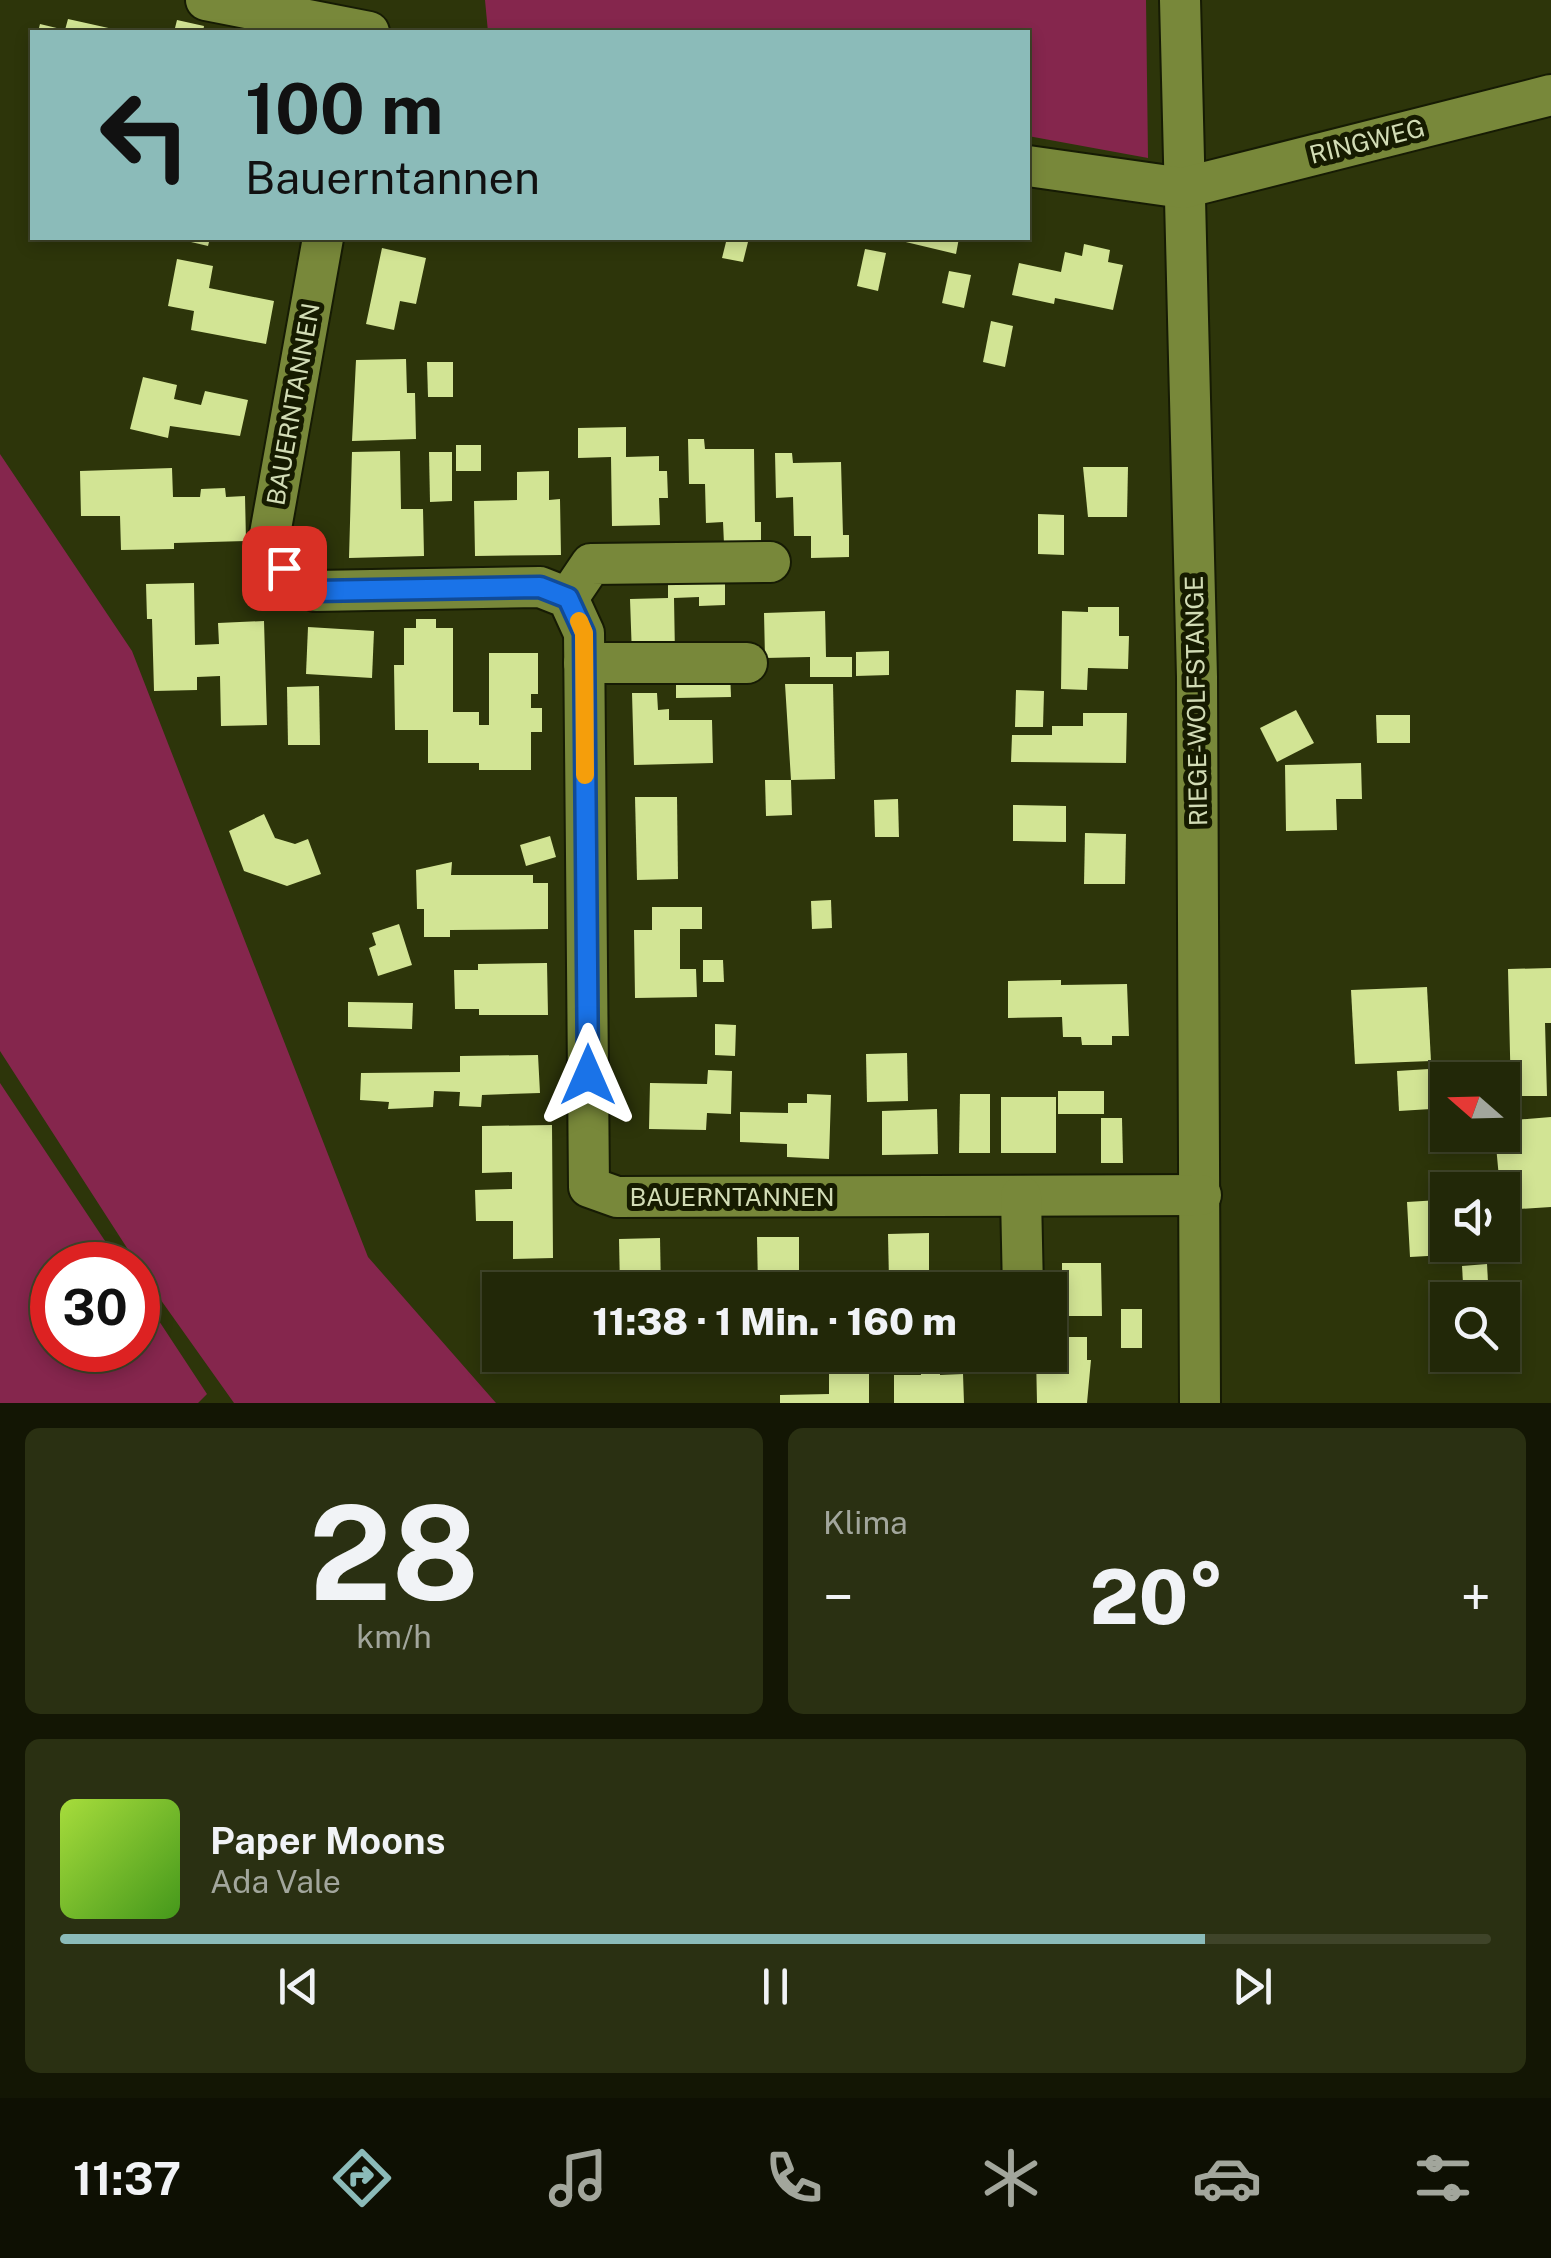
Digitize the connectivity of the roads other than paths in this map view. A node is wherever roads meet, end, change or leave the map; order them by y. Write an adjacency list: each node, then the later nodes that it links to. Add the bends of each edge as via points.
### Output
1 (206, 0): 3 (street)
2 (1180, 0): 6 (street, RIEGE-WOLFSTANGE)
3 (355, 30)
4 (1551, 95): 6 (street, RINGWEG)
5 (1030, 166): 6 (street)
6 (1183, 188): 12 (street, RIEGE-WOLFSTANGE, via 1197,677)
7 (323, 240): 9 (street, BAUERNTANNEN, via 270,534 284,568 316,591 540,587)
8 (770, 562): 9 (street, via 590,564)
9 (568, 598): 10 (street, BAUERNTANNEN, via 584,633)
10 (584, 663): 11 (street); 13 (street, BAUERNTANNEN, via 589,1187 617,1198)
11 (747, 664)
12 (1201, 1195): 13 (street, BAUERNTANNEN); 15 (street, RIEGE-WOLFSTANGE)
13 (1021, 1196): 14 (street)
14 (1023, 1272)
15 (1200, 1403)

